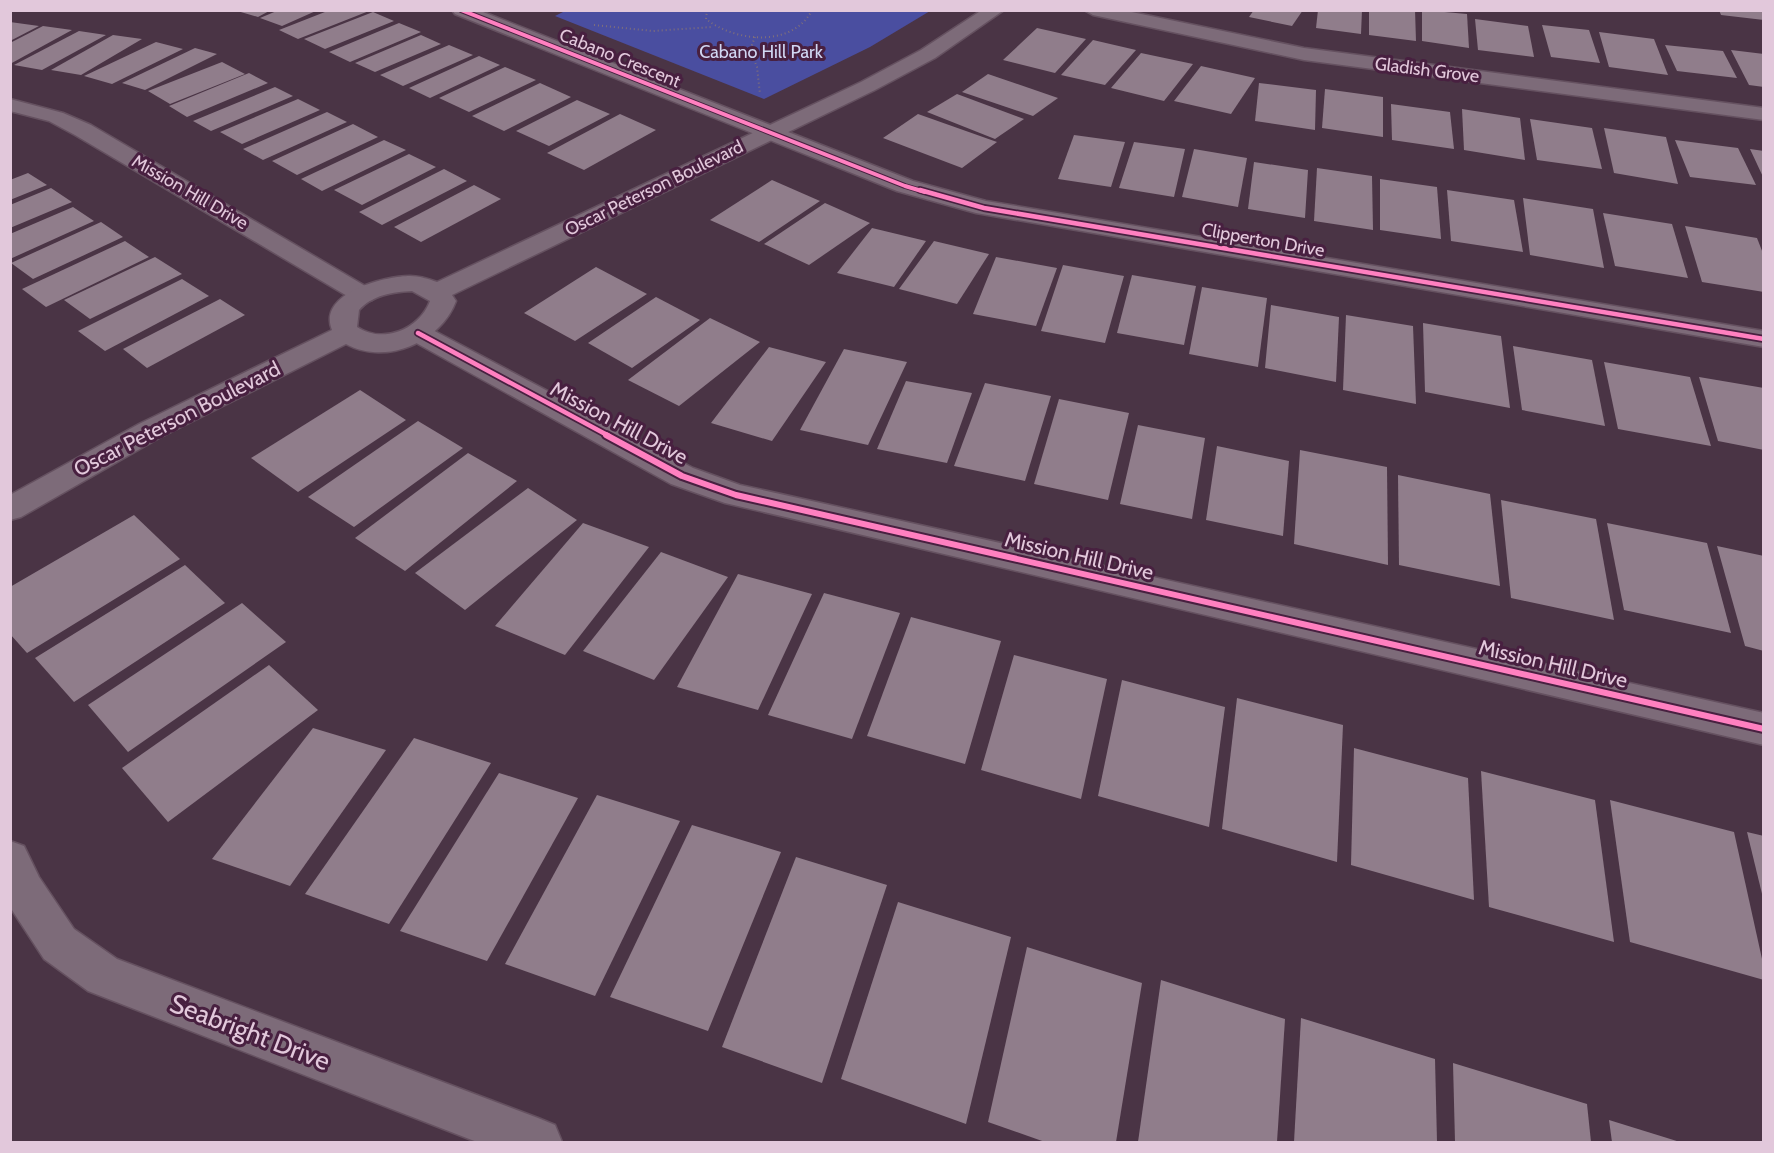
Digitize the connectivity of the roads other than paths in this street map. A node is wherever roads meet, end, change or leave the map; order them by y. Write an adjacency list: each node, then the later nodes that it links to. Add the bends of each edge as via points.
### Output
1 (461, 10): 6 (street, Cabano Crescent)
2 (995, 10): 6 (street, Oscar Peterson Boulevard, via 928,54)
3 (1093, 10): 5 (street, Gladish Grove, via 1304,54)
4 (10, 105): 8 (street, Mission Hill Drive, via 56,117 83,130)
5 (1764, 114)
6 (768, 134): 7 (street, Oscar Peterson Boulevard); 11 (street, Clipperton Drive, via 905,186 984,208)
7 (437, 292): 8 (street, via 427,286 396,284); 10 (street, via 443,301 441,312 433,324)
8 (363, 295): 9 (street, via 344,314 342,324)
9 (346, 333): 10 (street, via 356,339 385,342); 12 (street, Oscar Peterson Boulevard, via 149,430)
10 (418, 333): 13 (street, Mission Hill Drive, via 673,472 736,495)
11 (1764, 339)
12 (10, 509)
13 (1764, 729)
14 (10, 860): 15 (street, Seabright Drive, via 24,891 59,944 103,976)
15 (538, 1143)

